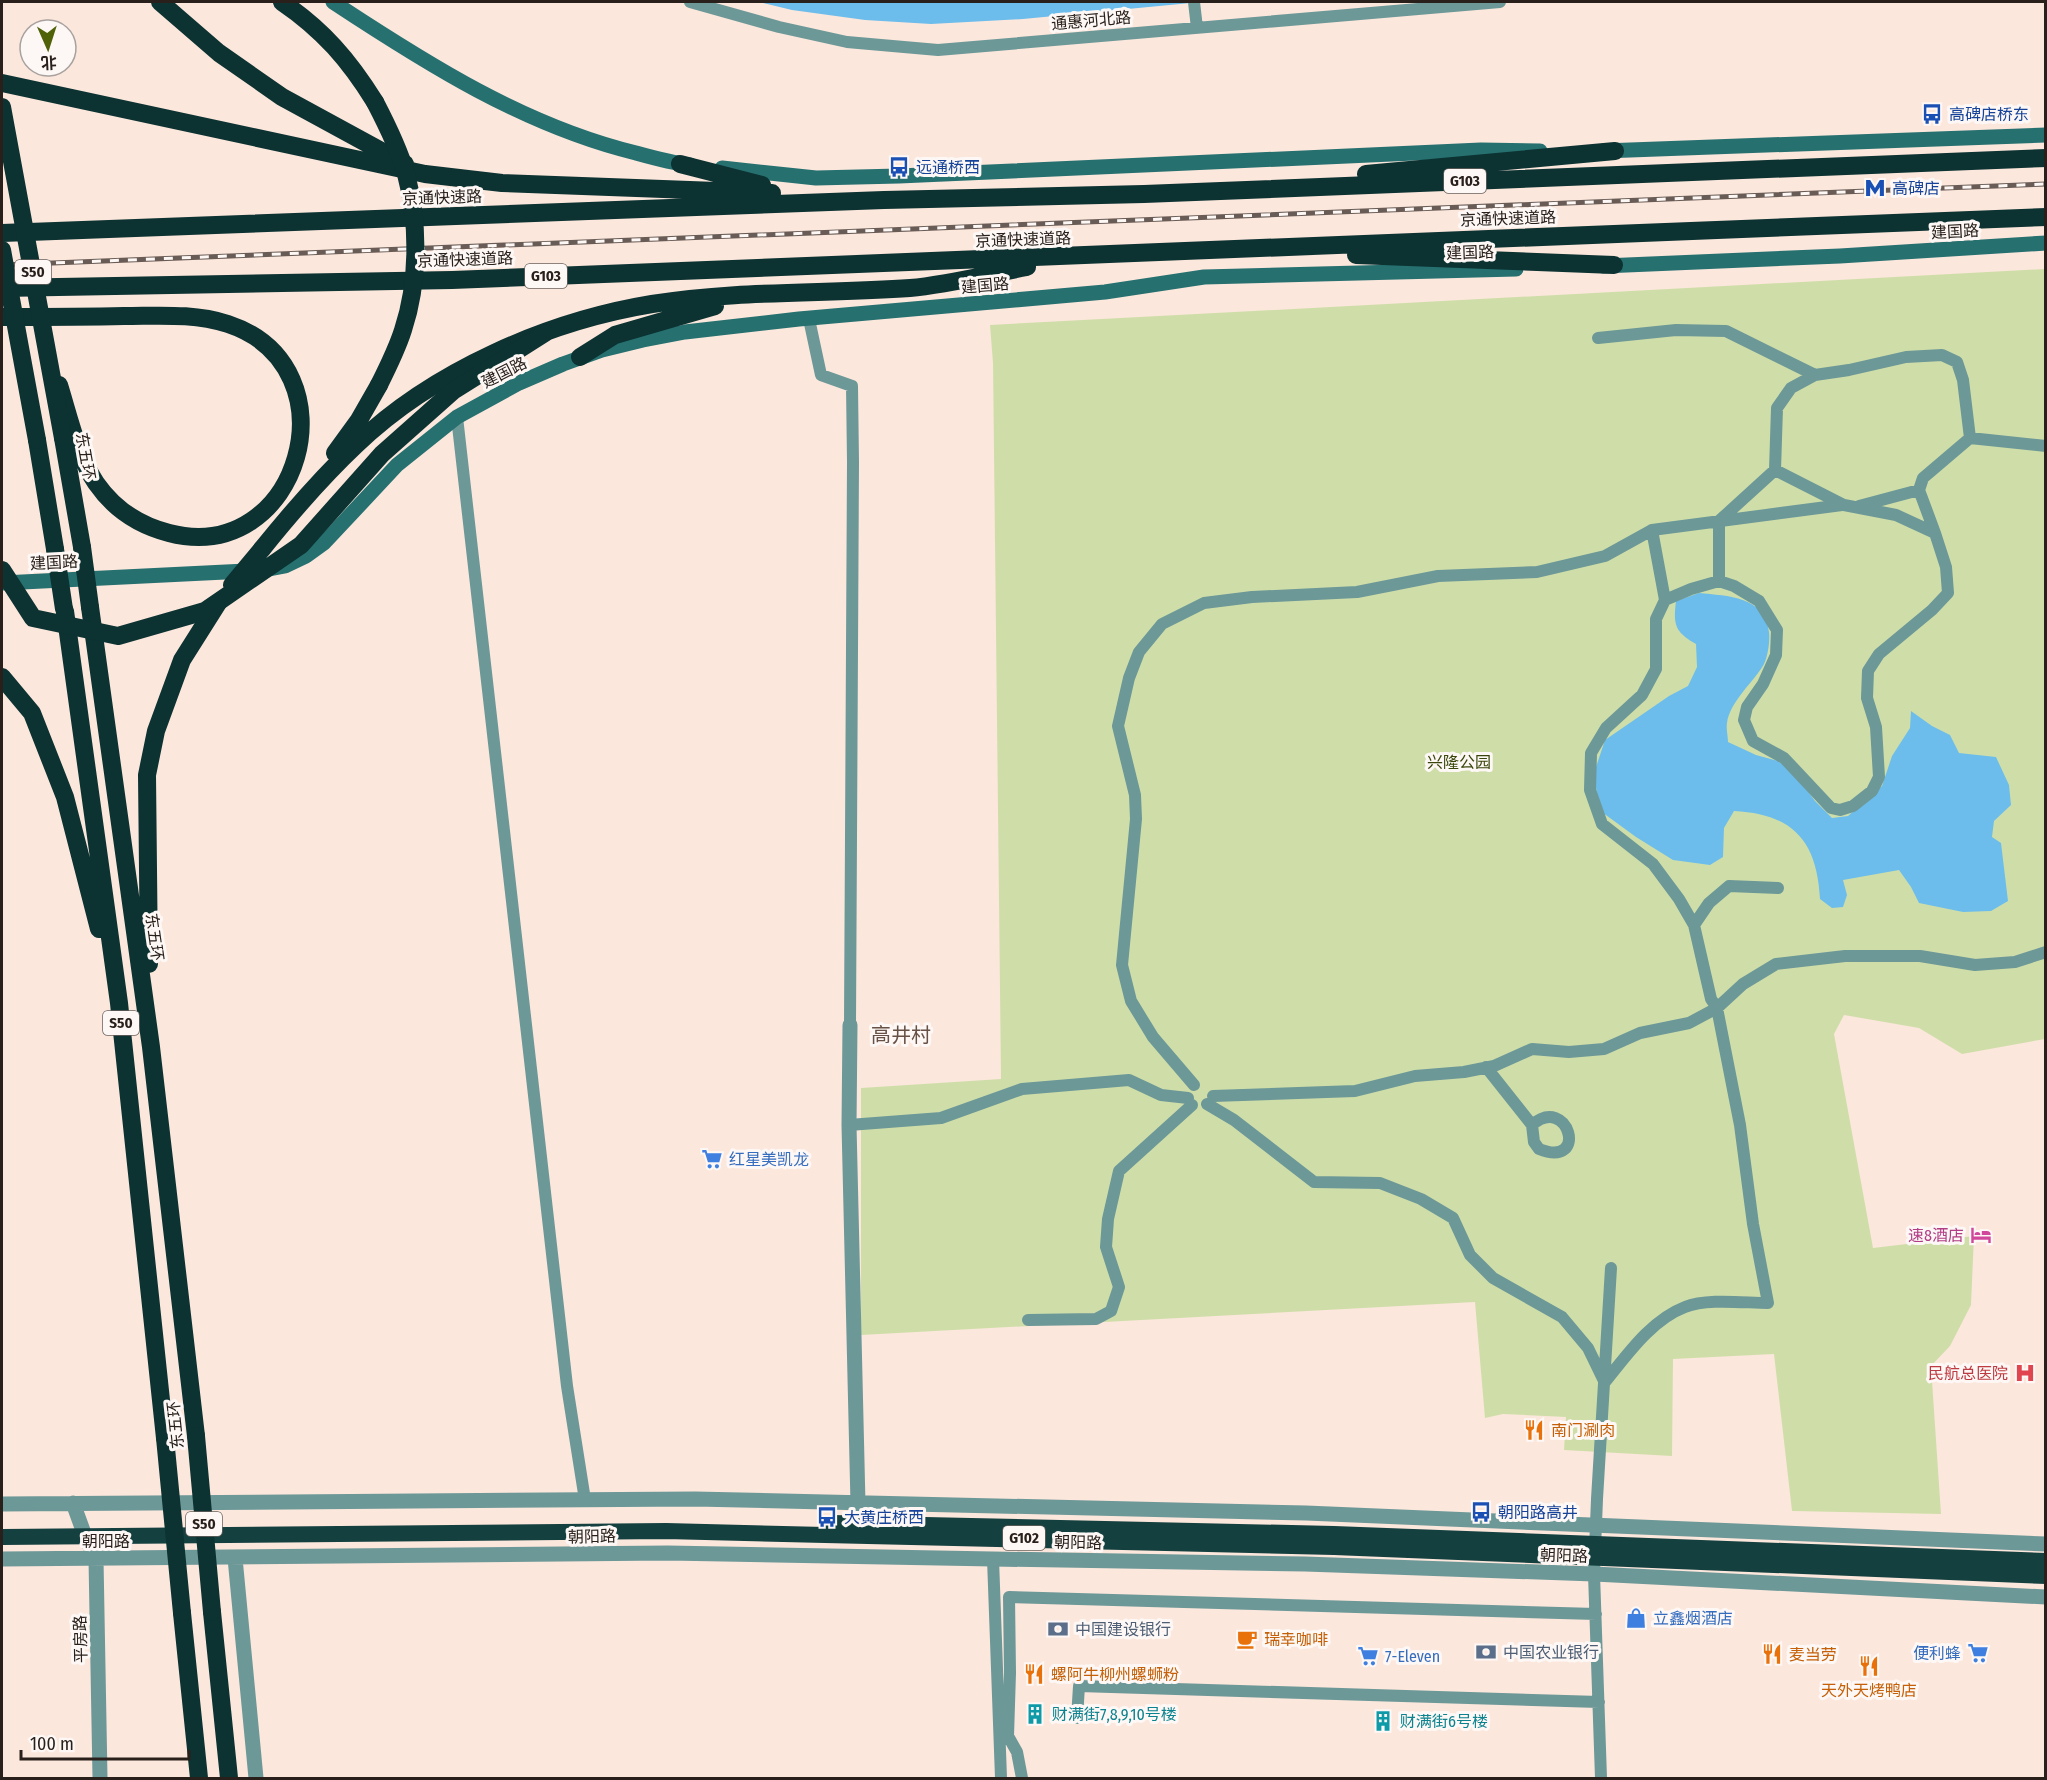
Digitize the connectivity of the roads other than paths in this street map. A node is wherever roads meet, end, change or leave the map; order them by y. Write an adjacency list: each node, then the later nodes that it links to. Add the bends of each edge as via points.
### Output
1 (161, 2): 14 (highway, via 219,53 282,97)
2 (282, 2): 39 (highway, bridge, via 333,44 375,102 406,175 415,256 404,328 380,385 360,420)
3 (333, 2): 13 (main road, via 469,86 542,123 610,147)
4 (690, 2): 7 (street, 通惠河北路, via 847,42 938,51)
5 (1194, 2): 7 (street)
6 (1500, 2): 7 (street, 通惠河北路)
7 (1196, 23)
8 (2, 83): 14 (highway)
9 (2, 107): 34 (highway, 东五环 / S50, bridge, via 46,344)
10 (2046, 135): 11 (main road)
11 (1615, 151): 13 (main road, via 1481,150 816,178); 16 (highway)
12 (2046, 158): 16 (highway, G103)
13 (680, 164): 15 (highway)
14 (424, 174): 15 (highway, via 502,183)
15 (795, 194): 17 (highway)
16 (1144, 194): 17 (highway, G103)
17 (884, 200): 19 (highway, 京通快速路 / G103)
18 (2046, 217): 21 (highway, 京通快速道路 / G103)
19 (2, 233)
20 (2046, 243): 24 (main road, 建国路)
21 (1225, 249): 23 (highway, 京通快速道路 / G103); 24 (highway)
22 (2, 250): 55 (highway, 东五环 / S50, bridge, via 55,549)
23 (1089, 255): 25 (highway, 京通快速道路 / G103, via 452,280); 26 (highway, via 913,288)
24 (1614, 265): 28 (main road, 建国路, via 1204,277 1106,292)
25 (2, 288)
26 (760, 295): 29 (highway, via 652,304); 31 (highway, via 615,335)
27 (2, 317): 34 (highway, via 193,316 229,325 259,339 282,361 300,411 301,436 289,480 256,518 232,531 207,536 179,536 132,519 112,504 95,482)
28 (809, 319): 31 (main road, 建国路, via 685,332); 57 (street, via 821,375 852,386)
29 (545, 333): 39 (highway, via 507,347 426,391 357,444); 45 (highway, bridge, via 453,391 382,454 301,545 205,611 118,636 33,618)
30 (1598, 338): 32 (street, via 1676,330 1726,331)
31 (580, 357): 33 (main road, 建国路, via 519,383)
32 (1815, 375): 35 (street, via 1906,357 1942,355 1957,362); 37 (street, via 1791,388 1777,408)
33 (457, 417): 47 (main road, 建国路, via 397,465 324,543 285,566); 68 (street, via 567,1386)
34 (70, 438): 58 (highway, 东五环 / S50, bridge)
35 (1970, 438): 36 (street); 38 (street, via 1923,478)
36 (2046, 446)
37 (1775, 470): 40 (street); 42 (street)
38 (1919, 490): 41 (street); 44 (street)
39 (301, 501): 58 (highway, bridge, via 218,603 182,660 156,731 147,775)
40 (1844, 505): 41 (street); 42 (street)
41 (1857, 507): 44 (street, via 1896,515)
42 (1719, 521): 43 (street); 46 (street)
43 (1652, 530): 48 (street); 60 (street, via 1605,556 1537,572 1438,576 1357,592 1204,603 1162,624 1139,652 1118,726 1135,795 1136,819 1122,965 1131,1001 1153,1037)
44 (1935, 533): 46 (street, via 1947,567 1948,592 1879,654 1868,672 1867,698 1876,727 1879,777 1872,790 1853,806 1840,810 1831,808 1784,758 1752,741 1744,720 1747,707 1776,655 1777,630 1760,602)
45 (2, 570)
46 (1719, 580): 48 (street)
47 (2, 583)
48 (1665, 600): 53 (street, via 1656,619 1656,669 1642,695 1606,728 1591,753 1590,790 1602,824 1653,864)
49 (2, 663): 51 (highway)
50 (2, 676): 51 (highway)
51 (32, 713): 55 (highway, via 65,797)
52 (1778, 888): 53 (street, via 1729,886 1709,903)
53 (1694, 925): 56 (street, via 1710,999)
54 (2046, 952): 56 (street, via 2015,962 1975,965 1920,956 1845,956 1776,964 1743,984)
55 (119, 1003): 89 (highway, 东五环 / S50, bridge)
56 (1717, 1008): 59 (street, via 1689,1023 1640,1033 1604,1049 1532,1049); 67 (street, via 1768,1303 1686,1306 1639,1340)
57 (850, 1025): 63 (street)
58 (151, 1047): 90 (highway, 东五环 / S50, bridge, via 196,1436)
59 (1486, 1067): 61 (street, via 1415,1076 1355,1091); 64 (street)
60 (1194, 1085): 61 (street, via 1202,1084 1209,1089); 62 (street, via 1188,1090)
61 (1210, 1100): 62 (street, via 1199,1107); 67 (street, via 1314,1182 1380,1183 1421,1198 1453,1218 1470,1255 1493,1278 1562,1317 1588,1348)
62 (1190, 1101): 63 (street, via 1161,1095 1129,1080 1022,1089 941,1118); 66 (street, via 1119,1171 1106,1247 1119,1287 1111,1311 1096,1319)
63 (849, 1125): 71 (street)
64 (1532, 1125)
65 (1611, 1268): 67 (street)
66 (1028, 1320)
67 (1605, 1382): 72 (street)
68 (585, 1500): 69 (street, 朝阳路); 71 (street, 朝阳路)
69 (74, 1503): 70 (street, 朝阳路); 74 (street, 平房路)
70 (2, 1504)
71 (858, 1504): 72 (street, 朝阳路, via 1306,1513)
72 (1596, 1524): 76 (street, 朝阳路); 79 (street)
73 (2, 1525): 74 (highway, 朝阳路 / G102)
74 (83, 1530): 75 (highway, 朝阳路 / G102); 79 (highway, 朝阳路 / G102, via 666,1520 1290,1532); 81 (street, 平房路)
75 (2, 1537)
76 (2046, 1545)
77 (235, 1558): 78 (street, 朝阳路, via 668,1553); 81 (street, 朝阳路); 91 (street)
78 (993, 1558): 79 (street, 朝阳路, via 1305,1564); 92 (street)
79 (1595, 1558): 82 (highway, 朝阳路 / G102); 83 (highway, 朝阳路 / G102); 84 (street, 朝阳路); 85 (street)
80 (2, 1559): 81 (street, 朝阳路)
81 (96, 1559): 88 (street, 平房路)
82 (2046, 1561)
83 (2046, 1576)
84 (2046, 1597)
85 (1596, 1614): 86 (street); 93 (street, via 1009,1597 1008,1736 1017,1752)
86 (1599, 1702): 87 (street, via 1079,1686); 94 (street)
87 (1077, 1718)
88 (100, 1779)
89 (200, 1779)
90 (229, 1779)
91 (255, 1779)
92 (1001, 1779)
93 (1022, 1779)
94 (1601, 1779)

